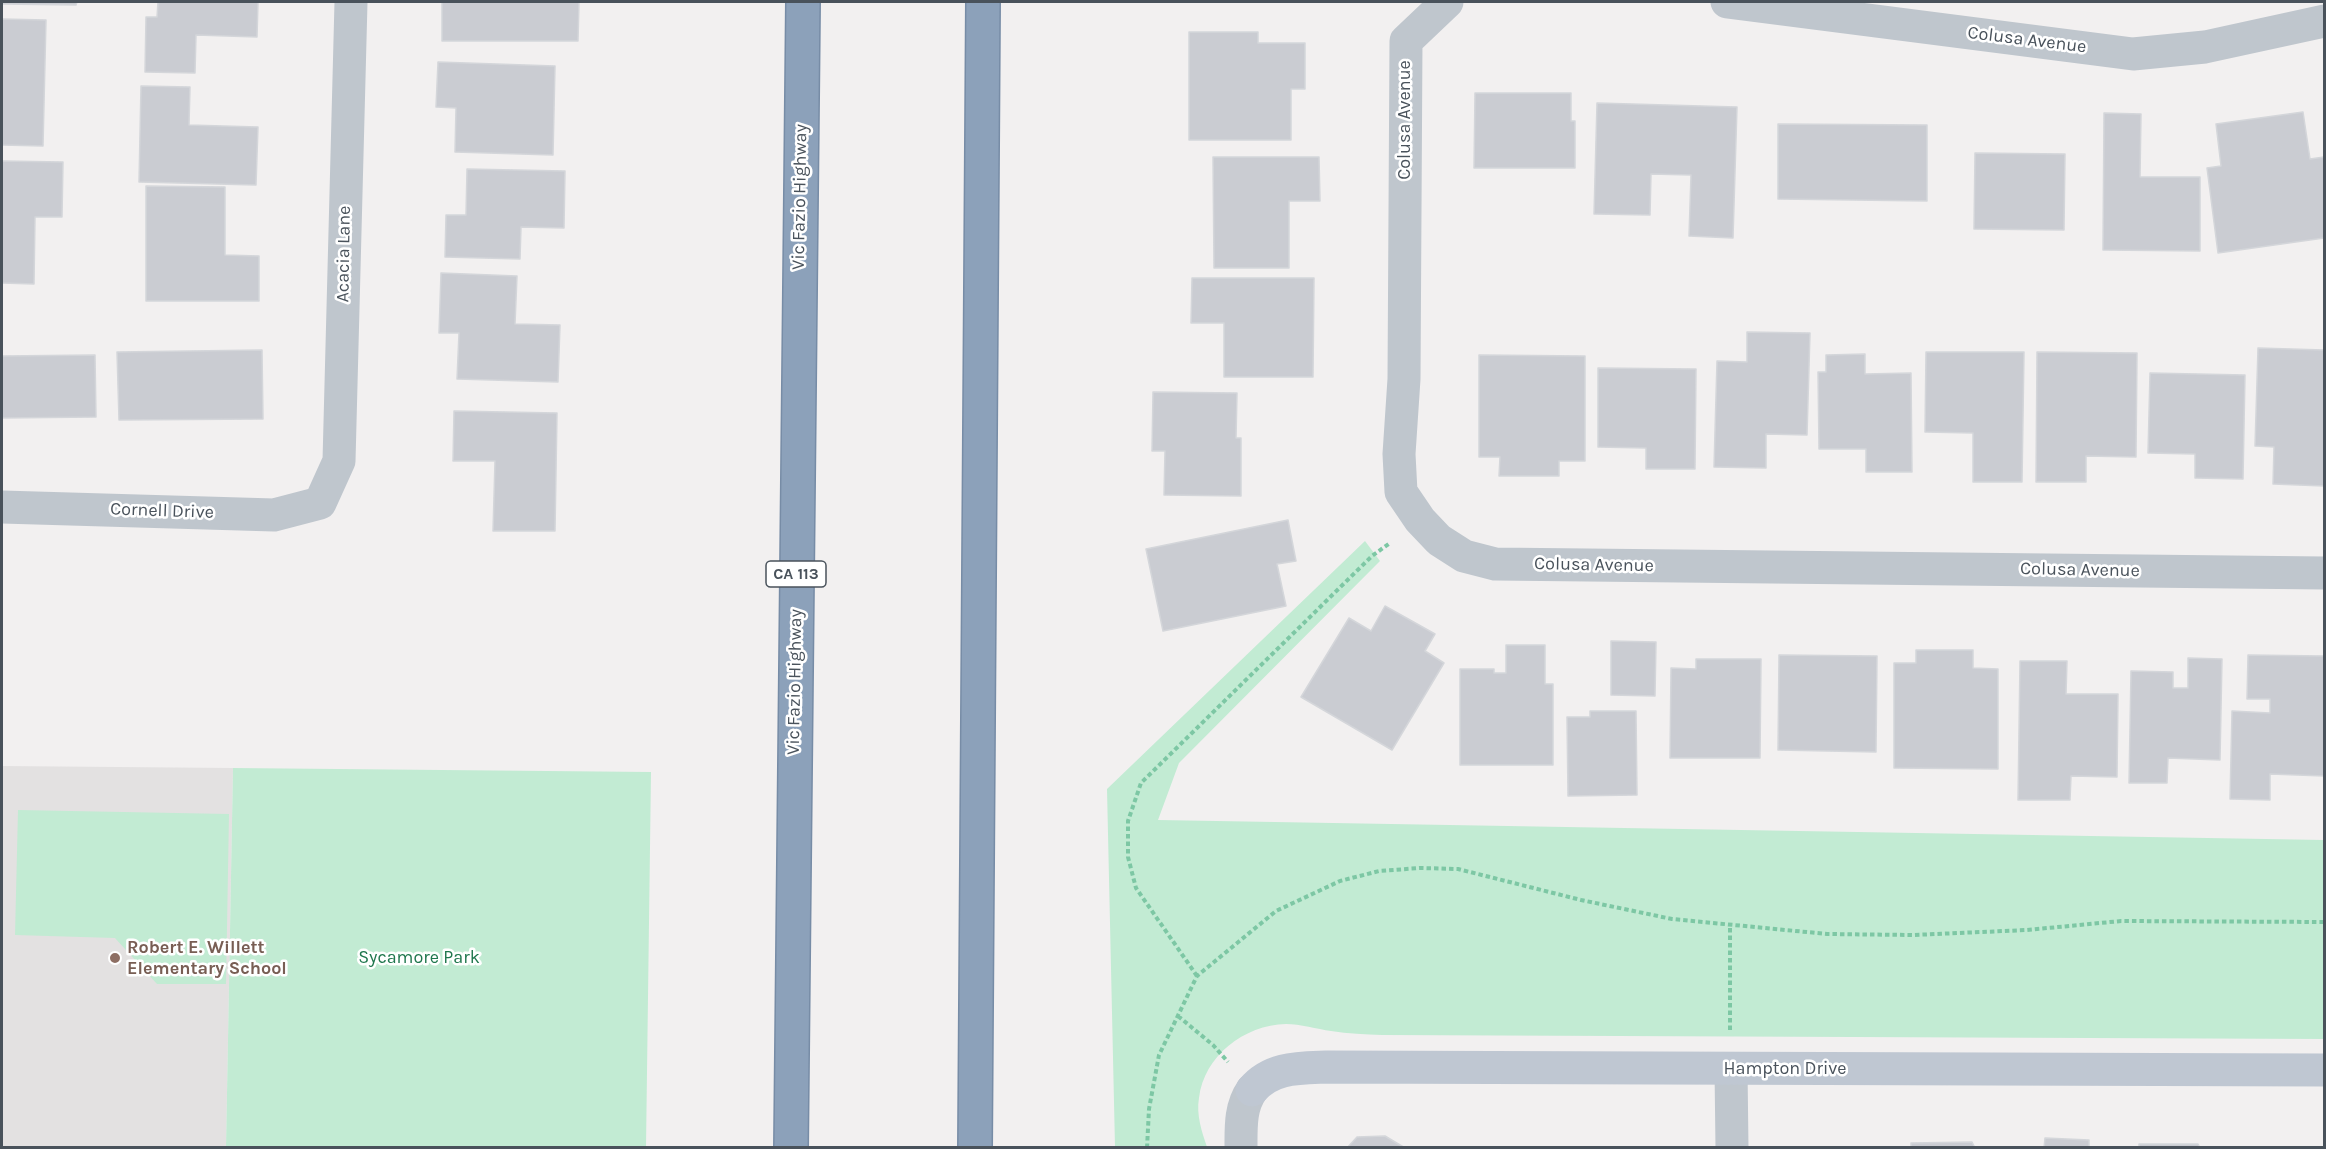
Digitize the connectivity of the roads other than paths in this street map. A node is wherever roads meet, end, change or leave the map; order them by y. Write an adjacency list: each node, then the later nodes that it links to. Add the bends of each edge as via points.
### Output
1 (351, 2): 7 (street, Acacia Lane, via 339,461)
2 (803, 2): 12 (highway, Vic Fazio Highway / CA 113)
3 (983, 2): 13 (highway)
4 (1447, 2): 9 (street, Colusa Avenue, via 1406,41 1404,379 1399,454 1401,492 1419,520 1439,540 1464,556 1495,564)
5 (1727, 2): 6 (street, Colusa Avenue, via 2133,54 2205,47)
6 (2325, 21)
7 (320, 503): 8 (street, Cornell Drive, via 274,515)
8 (2, 507)
9 (2325, 573)
10 (1731, 1069): 11 (street, Hampton Drive); 14 (street, Hampton Drive, via 1291,1068 1259,1081 1246,1098); 15 (street)
11 (2325, 1070)
12 (791, 1148)
13 (975, 1148)
14 (1241, 1148)
15 (1732, 1148)

